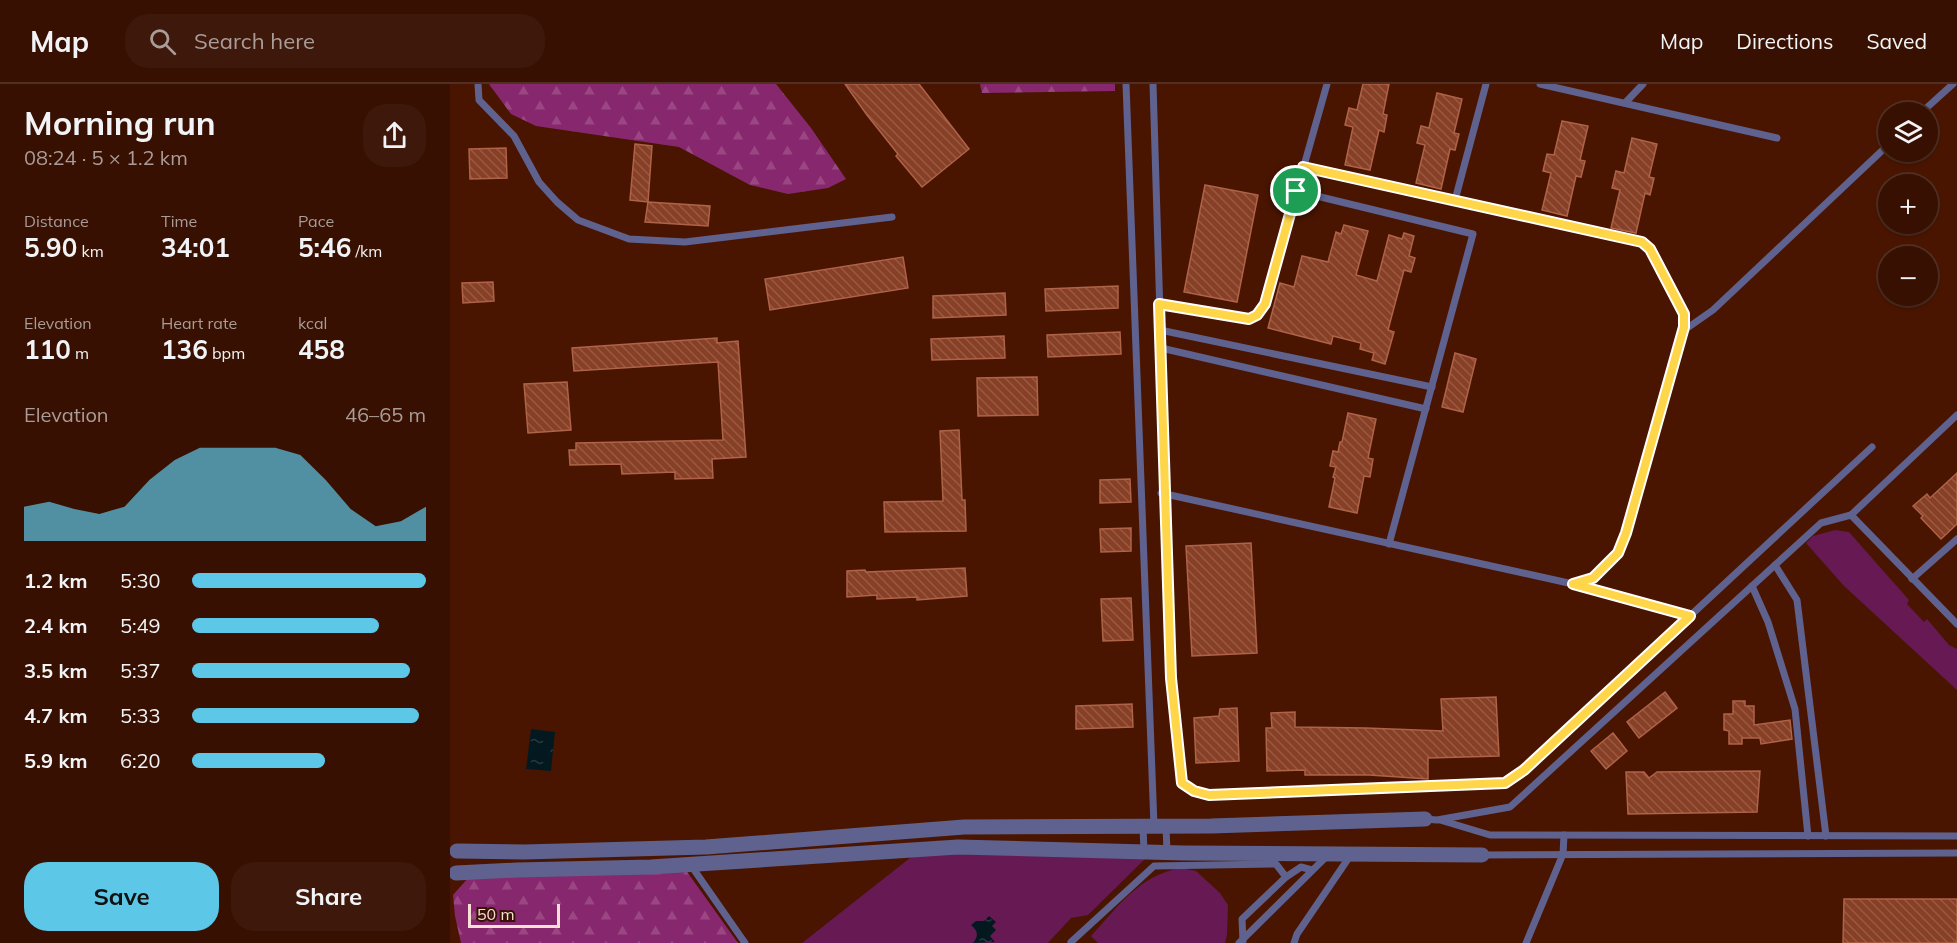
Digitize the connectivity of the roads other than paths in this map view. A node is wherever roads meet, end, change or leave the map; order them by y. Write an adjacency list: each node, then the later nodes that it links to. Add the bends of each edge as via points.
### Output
1 (478, 84): 16 (lane, via 478,100 514,136 539,182 557,202 578,220 629,238 684,242)
2 (1126, 84): 36 (lane)
3 (1153, 84): 17 (lane)
4 (1327, 84): 13 (lane)
5 (1486, 84): 15 (lane)
6 (1540, 84): 10 (lane)
7 (1643, 84): 10 (lane)
8 (1953, 84): 9 (lane)
9 (1934, 102)
10 (1625, 103): 11 (lane)
11 (1777, 138)
12 (1878, 153): 19 (lane, via 1713,310)
13 (1303, 167): 14 (lane); 15 (lane)
14 (1296, 191): 17 (lane, via 1265,304 1257,315 1249,319); 21 (lane, via 1473,234)
15 (1455, 200): 19 (lane, via 1642,242 1650,249 1684,314)
16 (892, 217)
17 (1159, 304): 18 (lane)
18 (1160, 330): 20 (lane); 21 (lane)
19 (1683, 331): 31 (lane, via 1618,553 1593,578)
20 (1161, 348): 22 (lane); 25 (lane)
21 (1432, 387): 22 (lane)
22 (1426, 410): 28 (lane)
23 (1957, 415): 26 (lane)
24 (1872, 447): 33 (lane)
25 (1163, 494): 28 (lane); 33 (lane, via 1171,678 1182,783 1209,795 1505,783 1524,770)
26 (1851, 515): 29 (lane, via 1821,523); 30 (lane)
27 (1957, 540): 30 (lane)
28 (1389, 544): 31 (lane)
29 (1775, 566): 32 (lane); 39 (lane, via 1797,600)
30 (1912, 579): 34 (lane)
31 (1573, 584): 33 (lane)
32 (1752, 586): 35 (lane, via 1510,807); 38 (lane, via 1768,622 1795,709)
33 (1690, 616)
34 (1957, 624)
35 (1431, 820): 36 (street); 37 (lane, via 1490,835)
36 (1155, 826): 41 (street, via 964,826 706,847 524,852); 42 (lane); 43 (lane)
37 (1564, 835): 38 (lane); 47 (lane)
38 (1808, 836): 39 (lane)
39 (1826, 836): 40 (lane)
40 (1957, 836)
41 (452, 844): 51 (street, via 459,858)
42 (1144, 852): 43 (street); 49 (street, via 958,847)
43 (1167, 852): 45 (street)
44 (1957, 853): 47 (lane)
45 (1329, 854): 46 (street); 50 (lane)
46 (1351, 854): 48 (street); 56 (lane)
47 (1563, 854): 48 (lane); 57 (lane)
48 (1482, 855)
49 (690, 864): 51 (street); 55 (lane)
50 (1312, 870): 52 (lane, via 1301,867); 54 (lane)
51 (453, 876)
52 (1286, 877): 53 (lane, via 1276,864 1154,866); 54 (lane, via 1242,919)
53 (1071, 942)
54 (1242, 942)
55 (745, 943)
56 (1294, 943)
57 (1526, 943)

